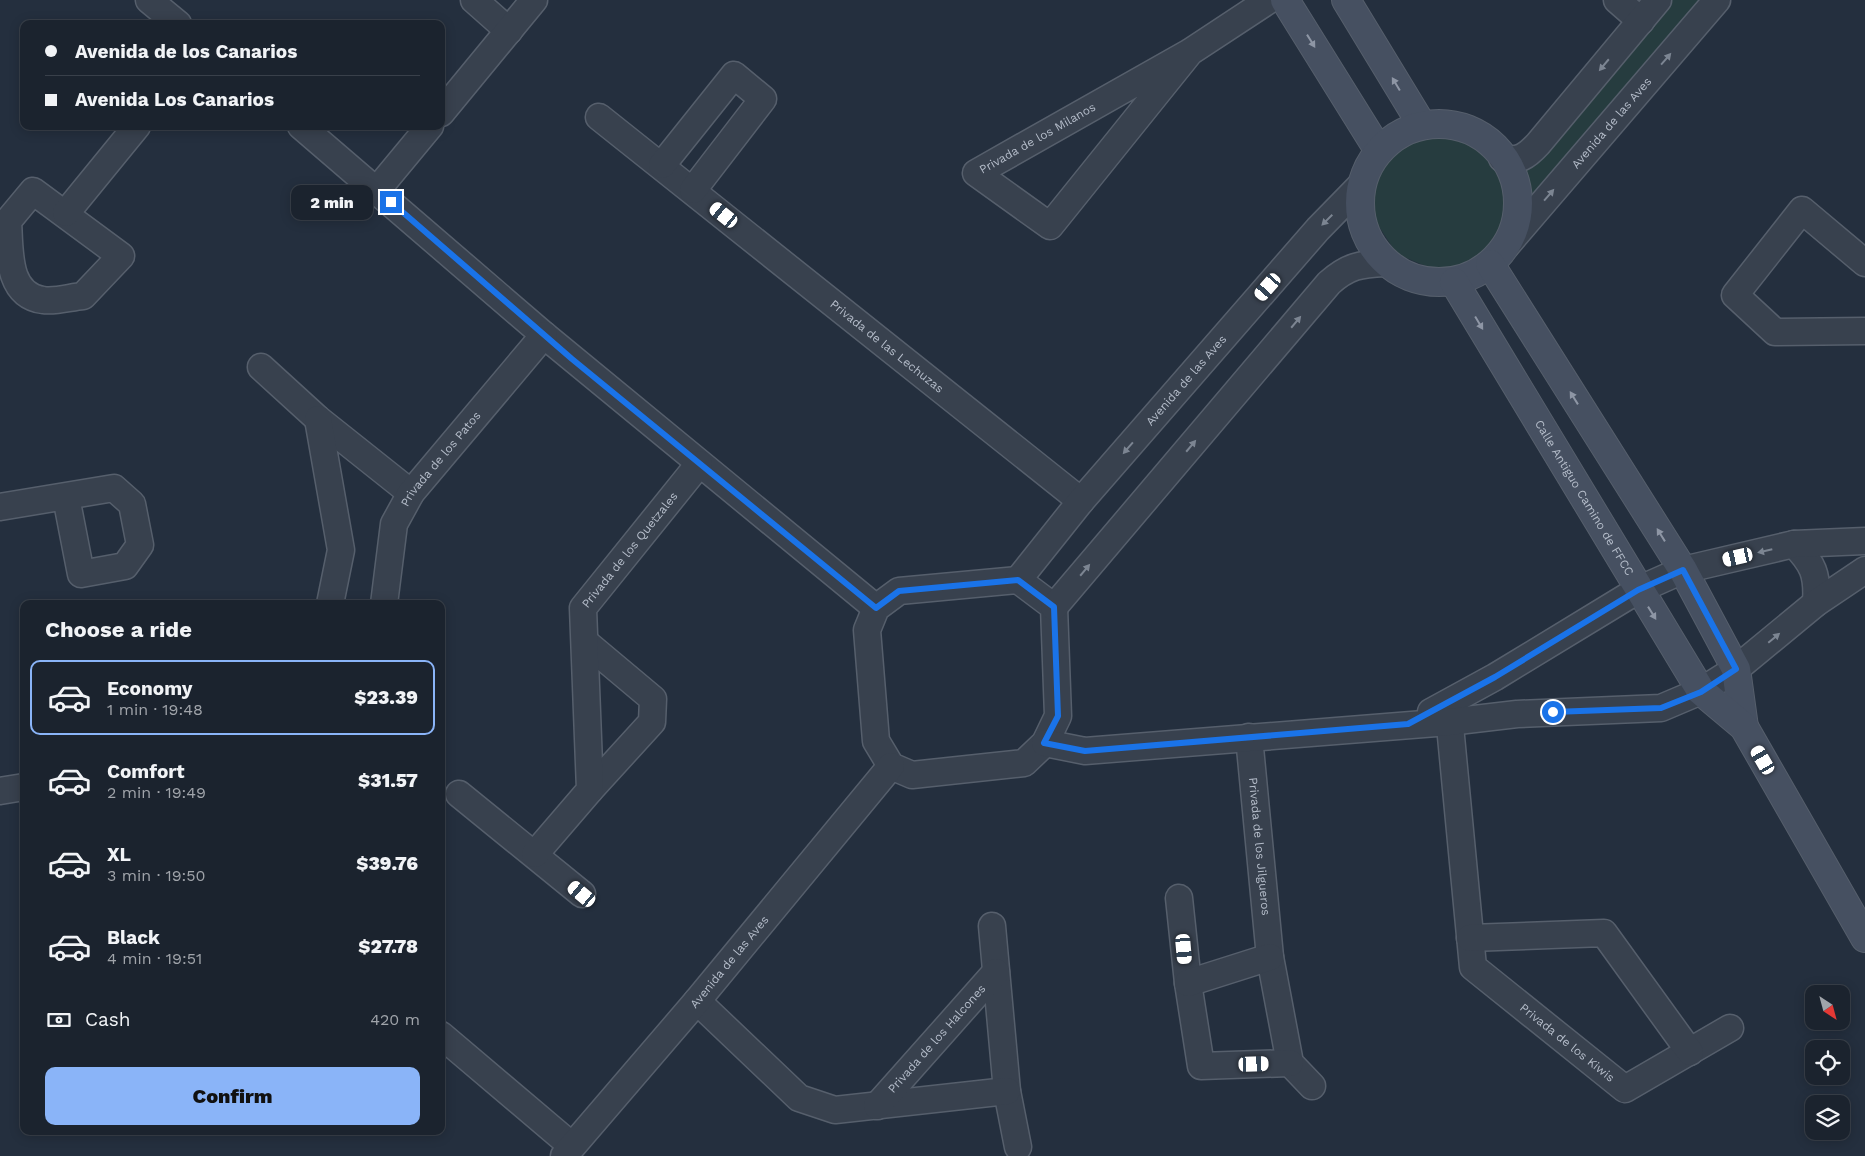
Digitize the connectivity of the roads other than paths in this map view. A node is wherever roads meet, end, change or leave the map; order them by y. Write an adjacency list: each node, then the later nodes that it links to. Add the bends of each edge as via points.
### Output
1 (149, 0): 10 (street)
2 (474, 0): 12 (street)
3 (534, 0): 12 (street)
4 (1269, 0): 13 (street, Privada de los Milanos)
5 (1285, 0): 20 (main road, one-way to 20)
6 (1346, 0): 16 (main road, one-way to 6)
7 (1617, 0): 11 (street)
8 (1658, 0): 11 (street)
9 (1717, 0): 27 (street, Avenida de las Aves, one-way to 9)
10 (173, 20)
11 (1641, 21): 21 (street, one-way to 21, via 1526,156 1513,160)
12 (509, 31): 14 (street)
13 (1190, 52): 13 (street, Privada de los Milanos, via 1148,76 976,174 1050,226)
14 (445, 107)
15 (599, 117): 22 (street, Privada de las Lechuzas)
16 (1422, 125): 20 (main road, via 1398,135); 21 (main road, via 1459,126 1492,144)
17 (134, 130): 26 (street)
18 (306, 130): 24 (street)
19 (427, 130): 24 (street)
20 (1379, 151): 23 (main road)
21 (1502, 158): 27 (main road, via 1514,175 1519,199 1516,223)
22 (662, 165): 25 (street, Privada de las Lechuzas); 25 (street, via 734,75 763,99)
23 (1361, 185): 28 (main road, via 1359,209 1364,233); 38 (street, Avenida de las Aves, one-way to 38, via 1318,229)
24 (377, 190): 32 (street)
25 (693, 190): 38 (street, Privada de las Lechuzas)
26 (66, 214): 26 (street, via 33,191 8,221 12,272 24,291 43,300 83,296 121,256)
27 (1498, 255): 30 (main road); 42 (main road, Calle Antiguo Camino de FFCC, one-way to 27)
28 (1385, 263): 30 (main road, via 1418,280); 49 (street, one-way to 28, via 1329,283 1342,271 1362,264)
29 (1865, 263): 31 (street, via 1802,210 1735,295 1775,332)
30 (1454, 282): 45 (main road, Calle Antiguo Camino de FFCC, one-way to 45)
31 (1865, 331)
32 (544, 335): 35 (street); 36 (street, Privada de los Patos)
33 (261, 367): 34 (street)
34 (318, 418): 36 (street); 46 (street, via 341,550)
35 (699, 464): 50 (street); 51 (street, Privada de los Quetzales, via 583,608)
36 (411, 493): 47 (street, Privada de los Patos, via 394,524)
37 (66, 498): 39 (street)
38 (1081, 501): 44 (street, Avenida de las Aves)
39 (0, 507)
40 (1865, 541): 41 (street)
41 (1794, 544): 42 (street, one-way to 42); 48 (street, via 1810,561 1817,583)
42 (1683, 570): 45 (street); 52 (main road, Calle Antiguo Camino de FFCC)
43 (1865, 570): 48 (street)
44 (1018, 580): 49 (street); 50 (street, via 899,591)
45 (1638, 590): 53 (street); 54 (main road, Calle Antiguo Camino de FFCC, one-way to 54)
46 (331, 600)
47 (384, 600)
48 (1816, 603): 52 (street, one-way to 48)
49 (1054, 607): 59 (street, via 1058,716)
50 (876, 608): 60 (street, via 867,630 876,742)
51 (585, 642): 62 (street, Privada de los Quetzales); 62 (street, via 653,699 652,722)
52 (1736, 669): 54 (street); 57 (main road, Calle Antiguo Camino de FFCC)
53 (1495, 677): 55 (street); 56 (street, via 1500,696)
54 (1701, 692): 56 (street, via 1661,708); 57 (main road, Calle Antiguo Camino de FFCC)
55 (1449, 713): 56 (street); 58 (street, via 1408,724); 69 (street, Privada de los Kiwis)
56 (1517, 714)
57 (1744, 727): 70 (main road, Calle Antiguo Camino de FFCC)
58 (1249, 737): 59 (street, via 1085,751); 71 (street, Privada de los Jilgueros)
59 (1044, 743): 60 (street, via 1024,762 912,775)
60 (891, 766): 74 (street, Avenida de las Aves)
61 (20, 788): 63 (street)
62 (590, 790): 65 (street)
63 (0, 791)
64 (459, 794): 65 (street)
65 (535, 854): 66 (street)
66 (582, 894)
67 (1179, 898): 73 (street)
68 (992, 926): 72 (street, Privada de los Halcones)
69 (1470, 938): 77 (street, via 1604,933); 77 (street, Privada de los Kiwis, via 1473,968 1626,1089)
70 (1865, 938)
71 (1270, 957): 73 (street); 78 (street, Privada de los Jilgueros)
72 (996, 972): 80 (street, Privada de los Halcones); 81 (street, Privada de los Halcones)
73 (1188, 983): 78 (street, via 1201,1066)
74 (697, 1001): 81 (street, Privada de los Halcones, via 799,1098 835,1110); 83 (street, Avenida de las Aves)
75 (1730, 1028): 77 (street, Privada de los Kiwis)
76 (445, 1039): 83 (street)
77 (1690, 1052)
78 (1290, 1063): 79 (street)
79 (1312, 1086)
80 (1007, 1092): 81 (street, Privada de los Halcones); 82 (street, Privada de los Halcones)
81 (877, 1106)
82 (1018, 1147)
83 (568, 1151)

